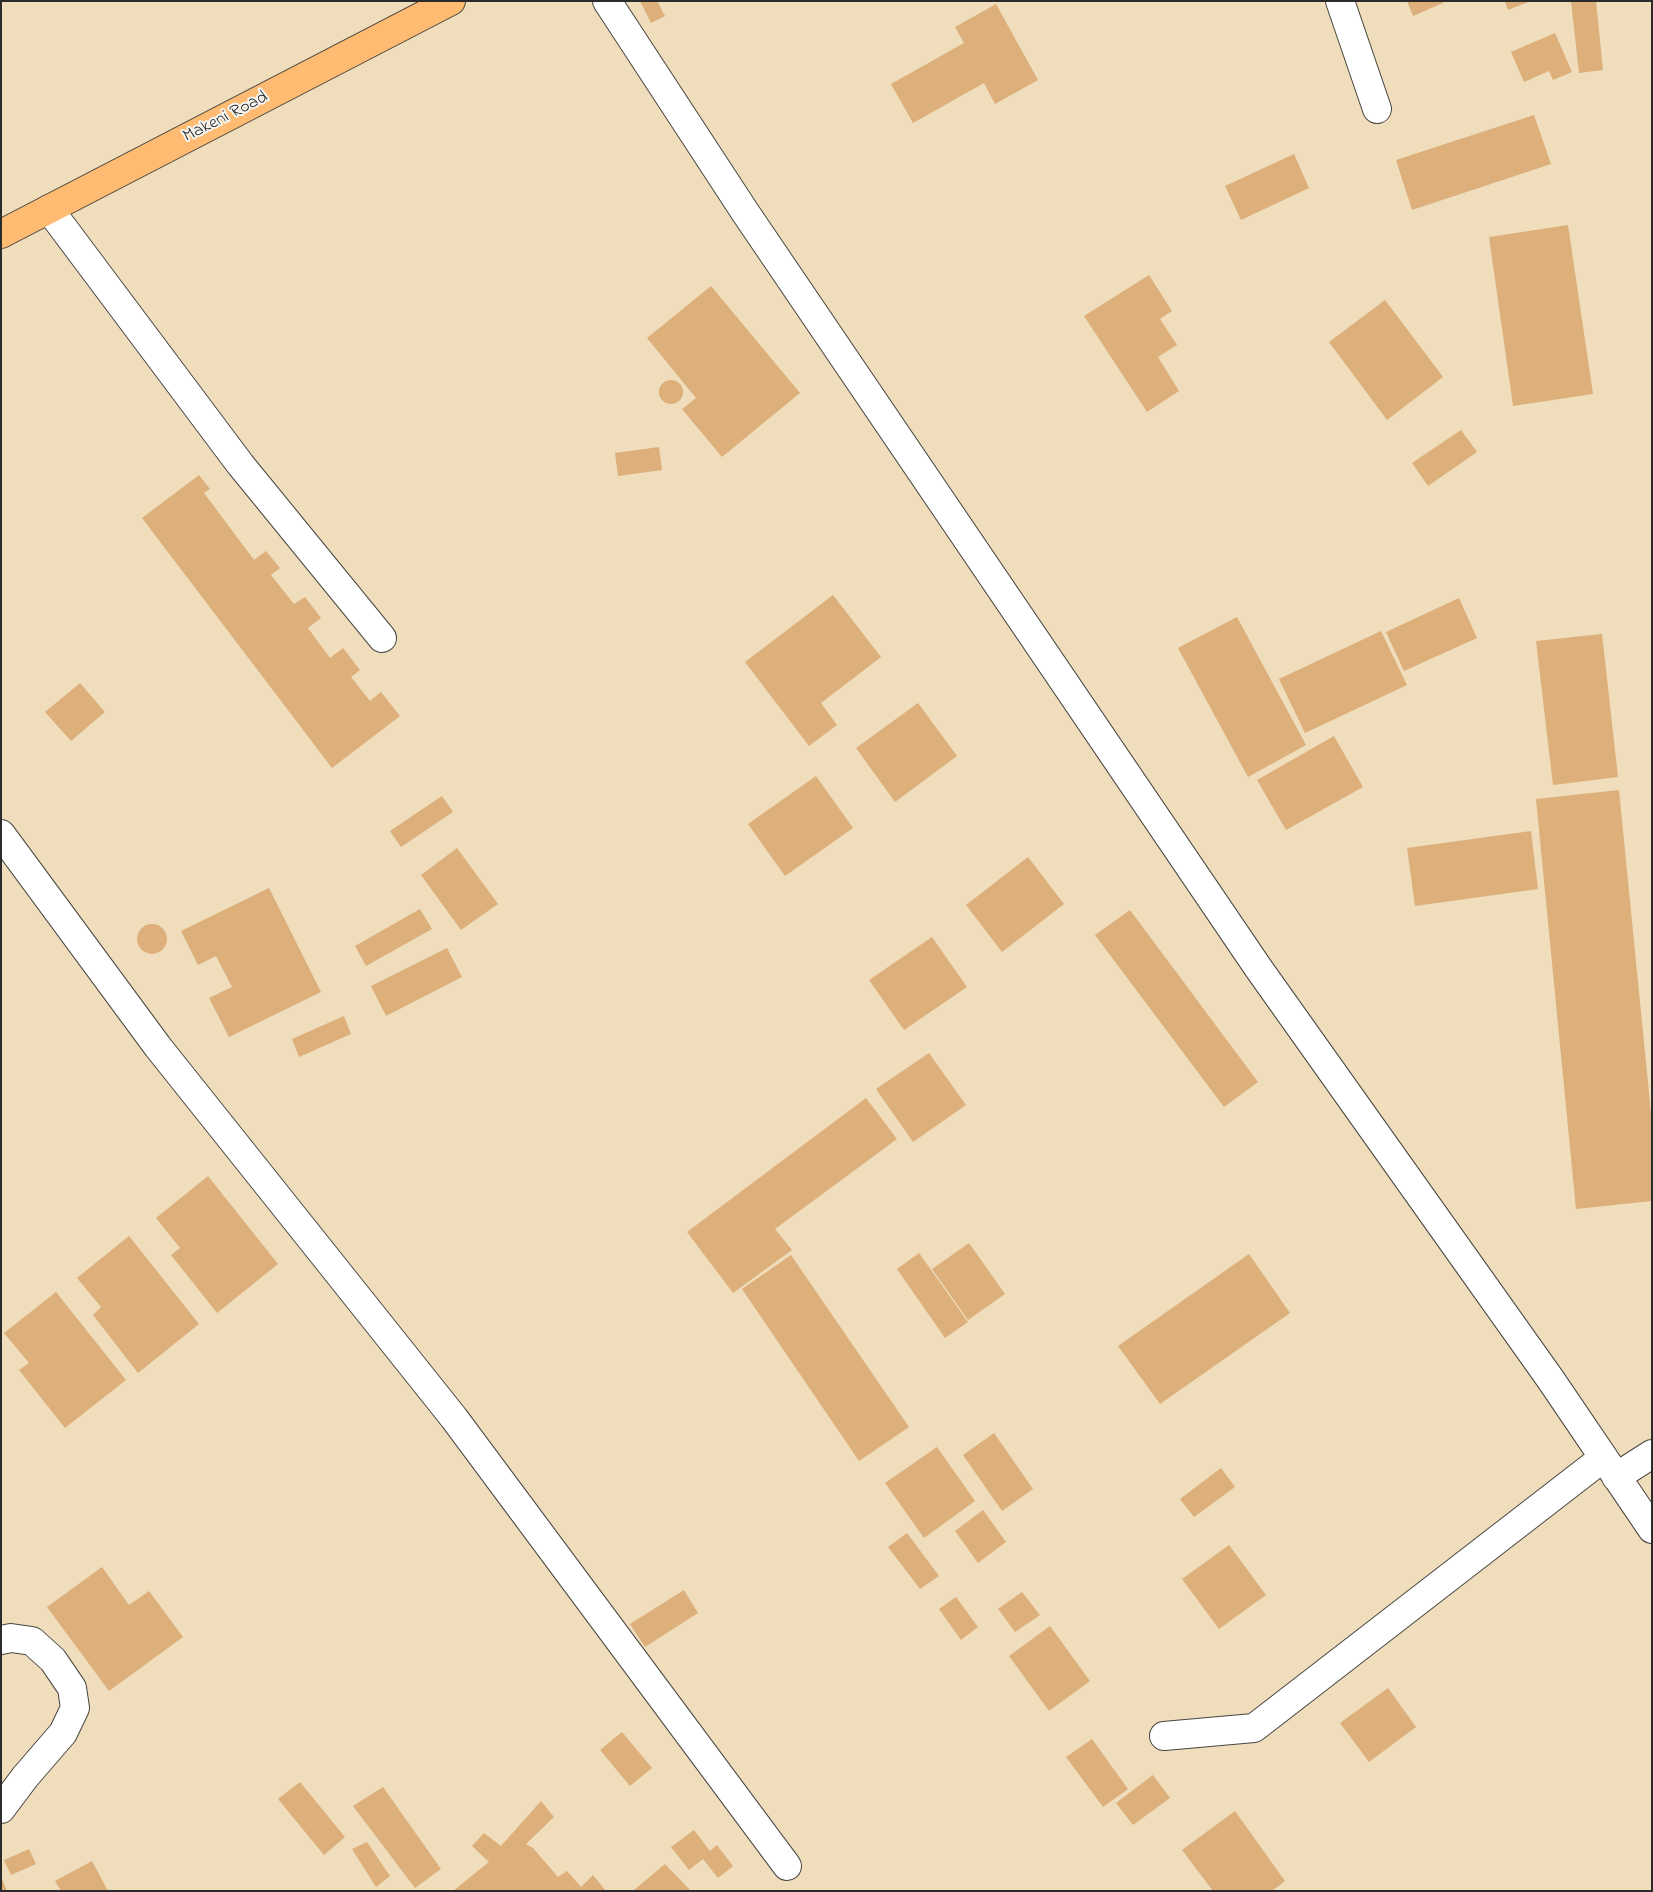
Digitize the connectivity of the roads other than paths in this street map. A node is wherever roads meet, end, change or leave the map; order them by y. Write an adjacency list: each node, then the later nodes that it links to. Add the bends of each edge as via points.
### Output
1 (452, 1): 5 (main road, Makeni Road)
2 (606, 1): 10 (street, via 745,212 1254,961)
3 (1340, 1): 4 (street)
4 (1377, 110)
5 (49, 210): 6 (main road, Makeni Road); 7 (street, via 240,464)
6 (1, 234)
7 (382, 638)
8 (1, 834): 15 (street, via 158,1047 454,1418)
9 (1652, 1454): 10 (street)
10 (1610, 1467): 11 (street); 13 (street, via 1254,1728)
11 (1652, 1529)
12 (1, 1640): 14 (street, via 32,1641 53,1660 72,1688 75,1708 63,1733)
13 (1164, 1736)
14 (1, 1810)
15 (787, 1866)

